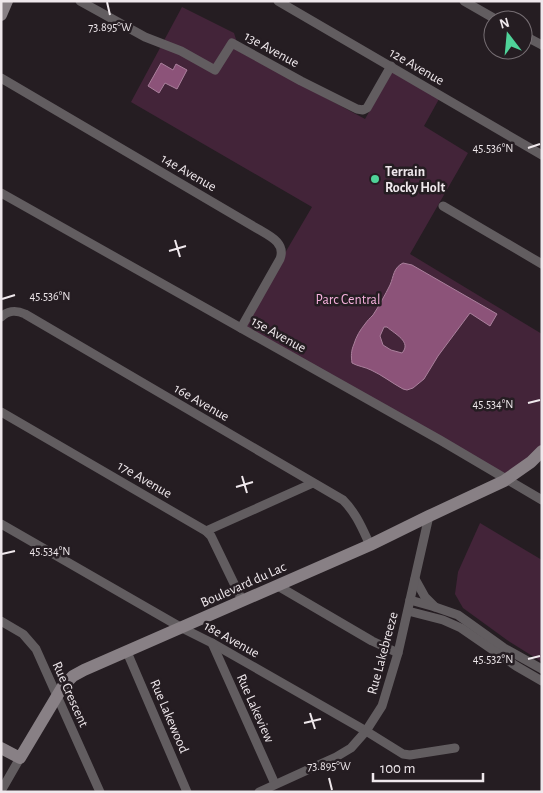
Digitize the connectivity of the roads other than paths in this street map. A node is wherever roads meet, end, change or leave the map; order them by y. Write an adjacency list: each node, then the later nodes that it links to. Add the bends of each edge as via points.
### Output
1 (7, 1): 7 (street)
2 (80, 1): 8 (street, 13e Avenue, via 215,70 232,43 357,109 367,108)
3 (278, 1): 5 (street, 12e Avenue)
4 (464, 1): 6 (street)
5 (293, 5): 8 (street, 12e Avenue)
6 (483, 12)
7 (1, 15)
8 (391, 66): 10 (street, 12e Avenue)
9 (1, 78): 15 (street, 14e Avenue, via 279,244 281,256)
10 (542, 155)
11 (1, 192): 15 (street, 15e Avenue)
12 (443, 206): 13 (street)
13 (542, 264)
14 (1, 317): 19 (street, 16e Avenue, via 16,310 25,314)
15 (241, 328): 18 (street, 15e Avenue)
16 (1, 412): 23 (street, 17e Avenue)
17 (542, 451): 18 (street, Boulevard du Lac)
18 (506, 479): 20 (street, 15e Avenue); 21 (street, Boulevard du Lac)
19 (313, 484): 23 (street); 24 (street, 16e Avenue, via 349,507)
20 (542, 500)
21 (429, 516): 24 (street, Boulevard du Lac); 25 (street, Rue Lakebreeze)
22 (1, 524): 32 (street, 18e Avenue)
23 (206, 530): 27 (street, 17e Avenue)
24 (370, 545): 26 (street, Boulevard du Lac)
25 (415, 579): 28 (street, Rue Lakebreeze); 29 (street)
26 (278, 586): 27 (street, Boulevard du Lac); 35 (street)
27 (242, 600): 32 (street, Boulevard du Lac)
28 (410, 600): 29 (street); 30 (street, Rue Lakebreeze)
29 (435, 607): 36 (street, via 458,616 504,648)
30 (408, 610): 35 (street, Rue Lakebreeze); 37 (street, via 461,628)
31 (1, 622): 38 (street, Rue Crescent, via 23,634 36,649)
32 (182, 628): 33 (street, 18e Avenue); 34 (street, Boulevard du Lac)
33 (212, 643): 39 (street, 18e Avenue); 43 (street, Rue Lakeview)
34 (127, 652): 38 (street, Boulevard du Lac, via 74,676); 46 (street, Rue Lakewood)
35 (398, 654): 39 (street, Rue Lakebreeze, via 382,706)
36 (542, 669)
37 (542, 681)
38 (57, 697): 42 (street, Boulevard du Lac); 45 (street, Rue Crescent)
39 (366, 731): 41 (street, 18e Avenue, via 403,754); 43 (street, Rue Lakebreeze, via 351,748 336,757)
40 (1, 748): 42 (street)
41 (455, 748)
42 (20, 758): 44 (street, Boulevard du Lac)
43 (275, 784): 47 (street, Rue Lakebreeze)
44 (1, 791)
45 (100, 792)
46 (187, 792)
47 (258, 792)

